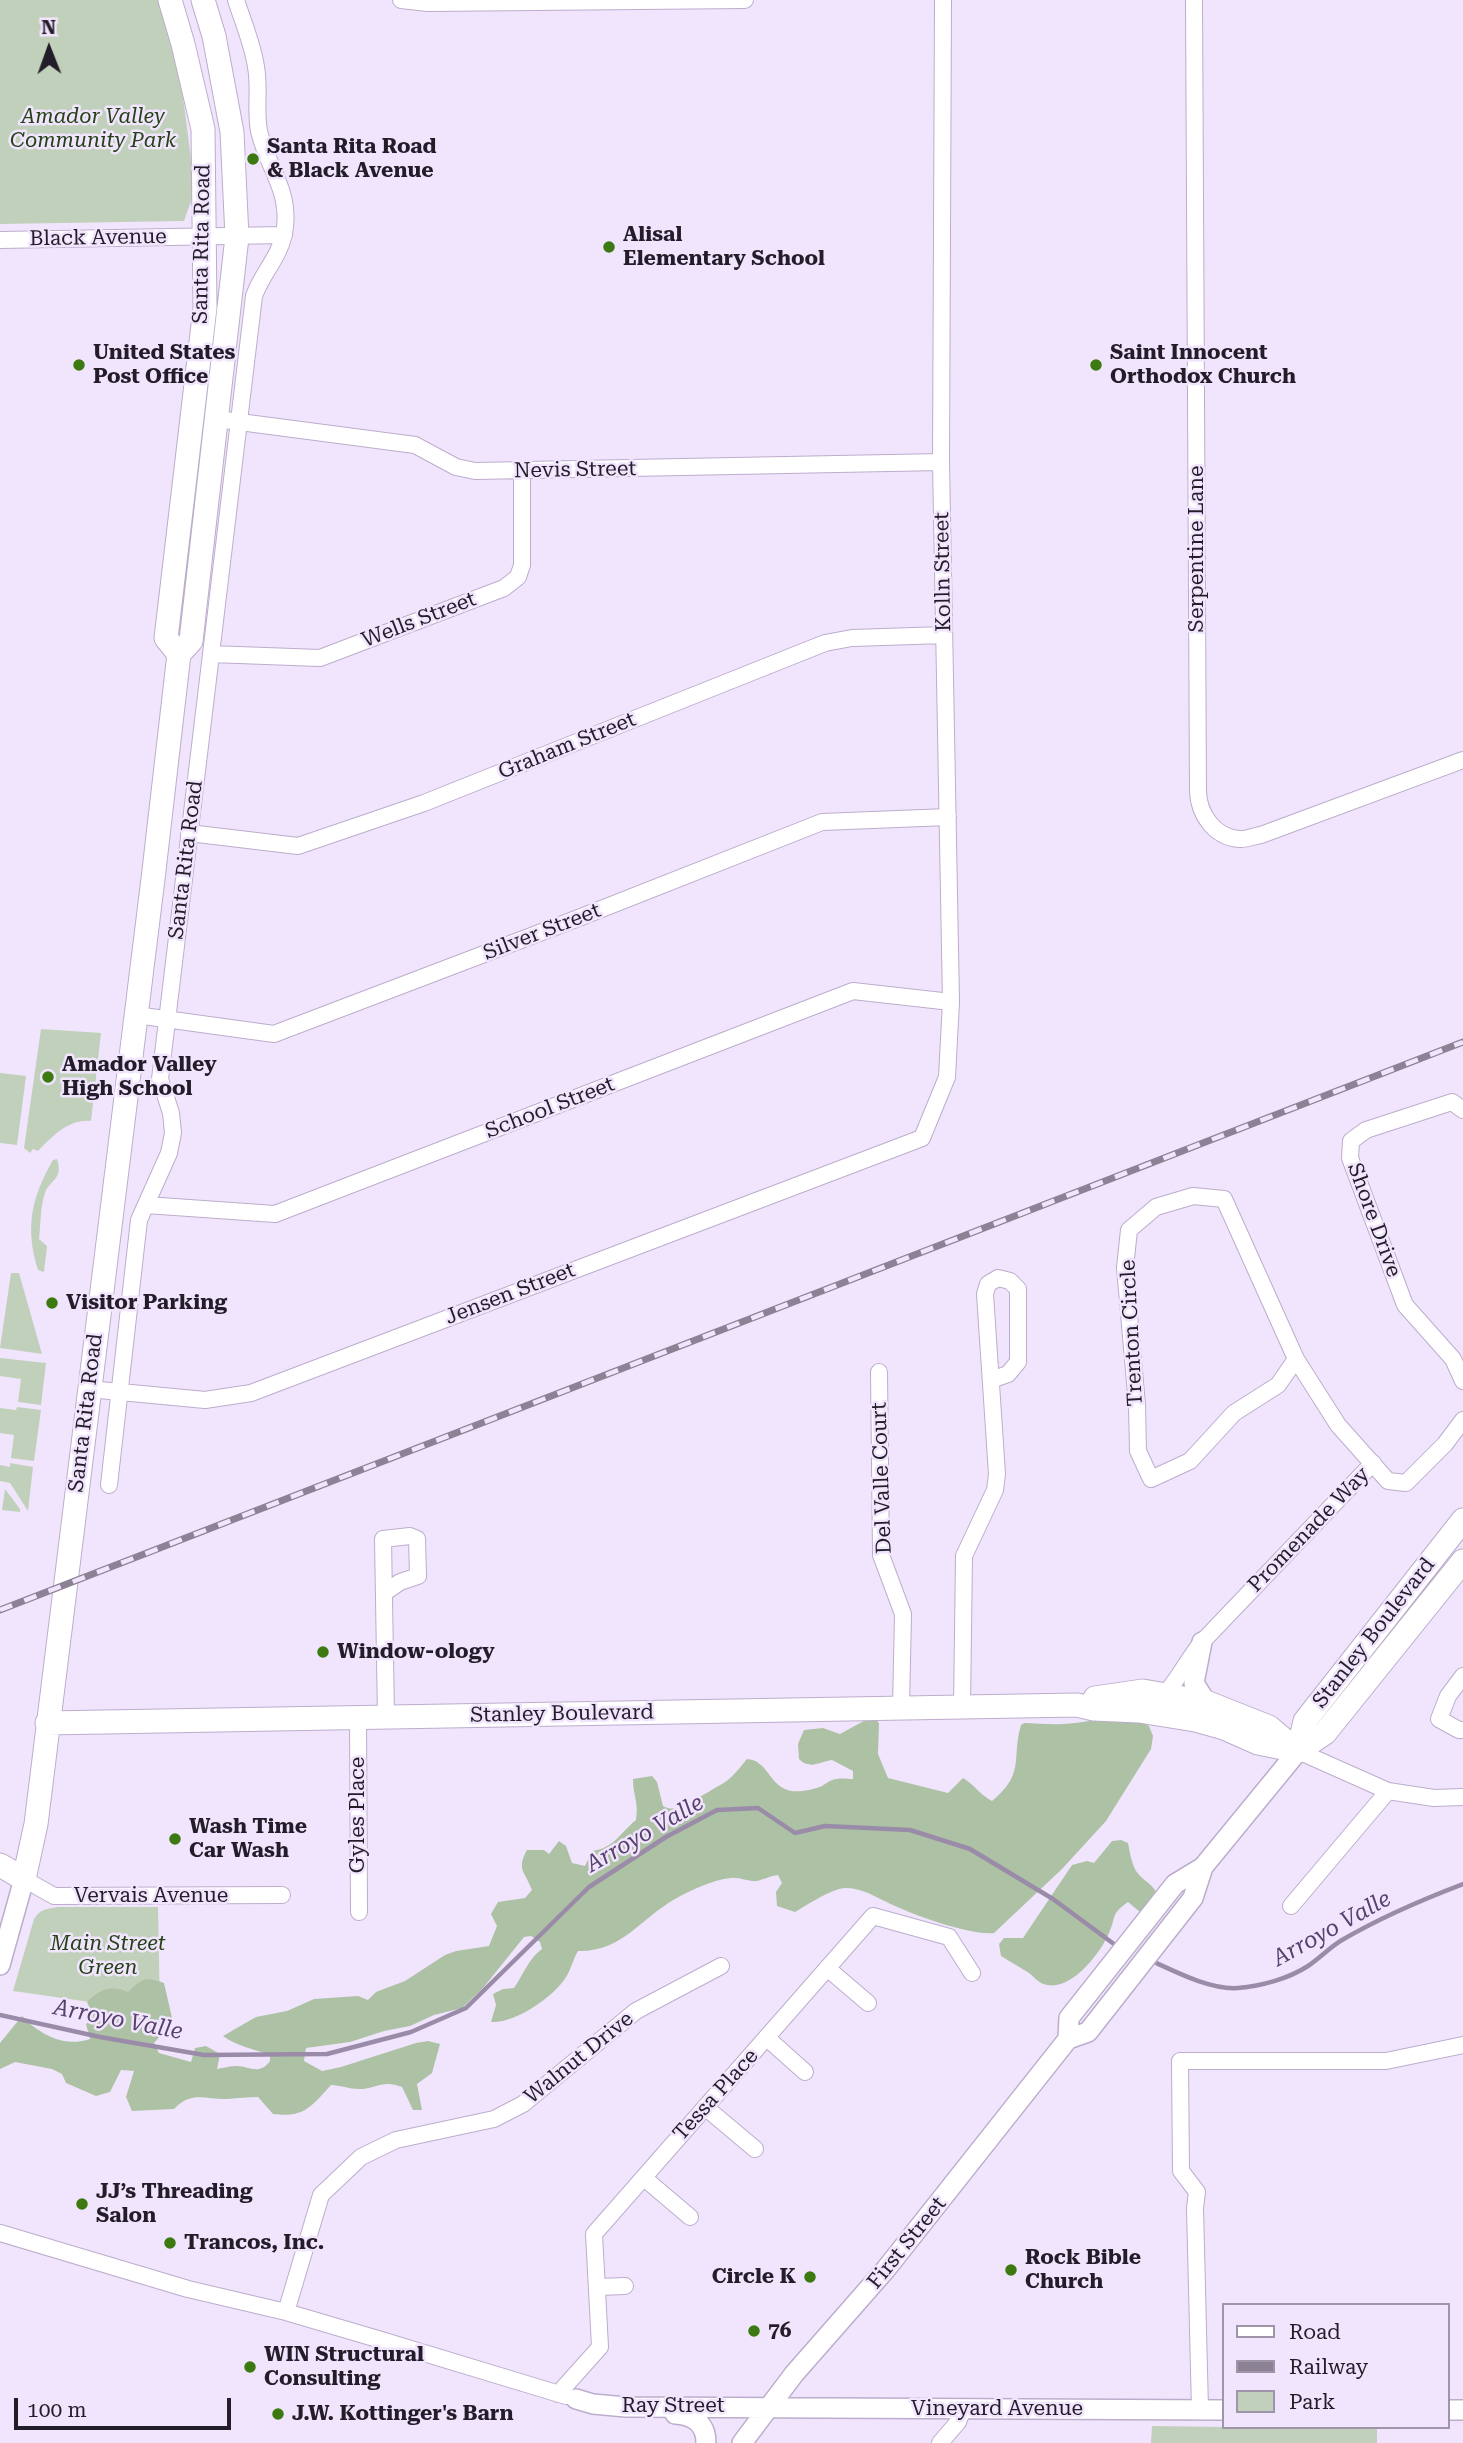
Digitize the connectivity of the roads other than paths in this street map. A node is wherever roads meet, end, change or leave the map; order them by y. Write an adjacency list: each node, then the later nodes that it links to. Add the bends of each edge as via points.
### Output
1 (170, 0): 9 (main road, Santa Rita Road, via 203,130)
2 (203, 0): 10 (main road, Santa Rita Road, via 232,132)
3 (236, 0): 8 (street, via 256,67 264,149 285,198)
4 (401, 0): 5 (street, via 428,4)
5 (745, 0)
6 (943, 0): 13 (street, Kolln Street)
7 (1194, 0): 20 (street, Serpentine Lane, via 1198,792 1203,815 1214,830 1238,839 1261,835)
8 (284, 235): 10 (street, Black Avenue); 12 (street, Santa Rita Road, via 254,296)
9 (204, 236): 10 (street, Black Avenue); 11 (street, Black Avenue); 15 (main road, Santa Rita Road, via 205,309)
10 (237, 237): 12 (main road, Santa Rita Road)
11 (0, 240)
12 (228, 421): 14 (street, Nevis Street, via 415,445 456,467 475,471); 16 (main road, Santa Rita Road); 19 (street, Santa Rita Road)
13 (941, 462): 14 (street, Nevis Street); 17 (street, Kolln Street)
14 (522, 471): 19 (street, Wells Street, via 522,565 518,577 504,588 320,658)
15 (176, 545): 16 (main road); 18 (main road, Santa Rita Road, via 166,638)
16 (203, 548): 18 (main road, Santa Rita Road, via 191,641)
17 (944, 635): 21 (street, Kolln Street); 22 (street, Graham Street, via 825,643 424,803 298,846)
18 (179, 654): 24 (main road, Santa Rita Road)
19 (211, 654): 22 (street, Santa Rita Road)
20 (1463, 760)
21 (948, 817): 23 (street, Kolln Street); 25 (street, Silver Street, via 822,822 274,1034)
22 (189, 833): 25 (street, Santa Rita Road)
23 (951, 1002): 27 (street, Kolln Street, via 947,1077); 28 (street, School Street, via 853,991 275,1214)
24 (136, 1015): 25 (street, Silver Street); 34 (main road, Santa Rita Road)
25 (167, 1019): 28 (street, Santa Rita Road, via 160,1079 173,1133)
26 (1463, 1110): 29 (street, Shore Drive, via 1452,1102 1366,1130 1350,1141 1350,1158 1405,1305)
27 (922, 1138): 35 (street, Jensen Street, via 251,1393 205,1400)
28 (146, 1205): 35 (street, Santa Rita Road, via 139,1220)
29 (1458, 1355): 33 (street)
30 (1296, 1359): 30 (street, Trenton Circle, via 1224,1199 1193,1196 1156,1207 1129,1230 1125,1269 1138,1451 1151,1479 1190,1461 1234,1413 1278,1385); 37 (street, Trenton Circle, via 1338,1425)
31 (879, 1372): 47 (street, Del Valle Court, via 881,1555 903,1614)
32 (990, 1380): 32 (street, via 985,1294 988,1284 998,1278 1018,1289 1018,1362 1009,1374); 48 (street, via 997,1474 995,1490 964,1556)
33 (1463, 1381)
34 (89, 1389): 35 (street, Jensen Street); 51 (main road, Santa Rita Road)
35 (118, 1392): 38 (street, Santa Rita Road)
36 (1463, 1420): 37 (street, Promenade Way, via 1406,1483 1388,1481)
37 (1373, 1463): 42 (street, Promenade Way)
38 (109, 1485)
39 (1463, 1520): 53 (main road, Stanley Boulevard, via 1305,1721)
40 (1463, 1561): 53 (main road, Stanley Boulevard, via 1325,1733)
41 (384, 1593): 49 (street)
42 (1202, 1642): 44 (street, Promenade Way); 45 (street, via 1194,1683)
43 (1463, 1676): 52 (street, via 1439,1719)
44 (1165, 1694): 45 (main road, Stanley Boulevard); 46 (main road, Stanley Boulevard, via 1143,1691 1093,1698)
45 (1206, 1702): 53 (main road, Stanley Boulevard, via 1269,1727)
46 (1077, 1705): 48 (main road, Stanley Boulevard); 53 (main road, Stanley Boulevard, via 1195,1720 1258,1743)
47 (901, 1707): 48 (main road, Stanley Boulevard); 49 (main road, Stanley Boulevard)
48 (962, 1707)
49 (386, 1717): 50 (main road, Stanley Boulevard)
50 (358, 1718): 51 (main road, Stanley Boulevard); 62 (street, Gyles Place)
51 (47, 1723): 58 (main road, Santa Rita Road, via 35,1832)
52 (1463, 1730)
53 (1298, 1751): 54 (street); 57 (street)
54 (1388, 1791): 55 (street); 61 (street)
55 (1463, 1797)
56 (0, 1865): 58 (main road)
57 (1203, 1867): 69 (street, via 1193,1898 1088,2032); 69 (street, via 1175,1884 1069,2018)
58 (24, 1879): 59 (main road); 60 (street, Vervais Avenue, via 54,1896); 63 (street)
59 (0, 1885)
60 (282, 1895)
61 (1291, 1906)
62 (359, 1912)
63 (0, 1965)
64 (721, 1966): 79 (street, Walnut Drive, via 636,2011 523,2104 494,2119 396,2140 361,2157 321,2195)
65 (827, 1968): 66 (street, Tessa Place, via 873,1916 949,1937); 67 (street); 68 (street, Tessa Place)
66 (972, 1973)
67 (868, 2003)
68 (767, 2038): 71 (street); 72 (street, Tessa Place)
69 (1068, 2039): 81 (street, First Street)
70 (1463, 2045): 84 (street, via 1386,2062 1180,2061 1181,2171 1197,2192)
71 (805, 2071)
72 (705, 2106): 73 (street); 74 (street, Tessa Place)
73 (755, 2149)
74 (644, 2178): 75 (street); 78 (street, Tessa Place, via 594,2234)
75 (690, 2217)
76 (0, 2233): 79 (street, via 188,2289)
77 (625, 2286): 78 (street)
78 (598, 2287): 80 (street, Tessa Place, via 600,2347)
79 (286, 2312): 80 (street)
80 (567, 2396): 82 (street, Ray Street, via 593,2404)
81 (771, 2406): 82 (street, Ray Street); 83 (street, Vineyard Avenue); 87 (street, First Street)
82 (633, 2407): 86 (street, via 645,2413 695,2418)
83 (963, 2409): 84 (street, Vineyard Avenue); 88 (street)
84 (1200, 2410): 85 (street, Vineyard Avenue)
85 (1222, 2410)
86 (706, 2443)
87 (742, 2443)
88 (940, 2443)

